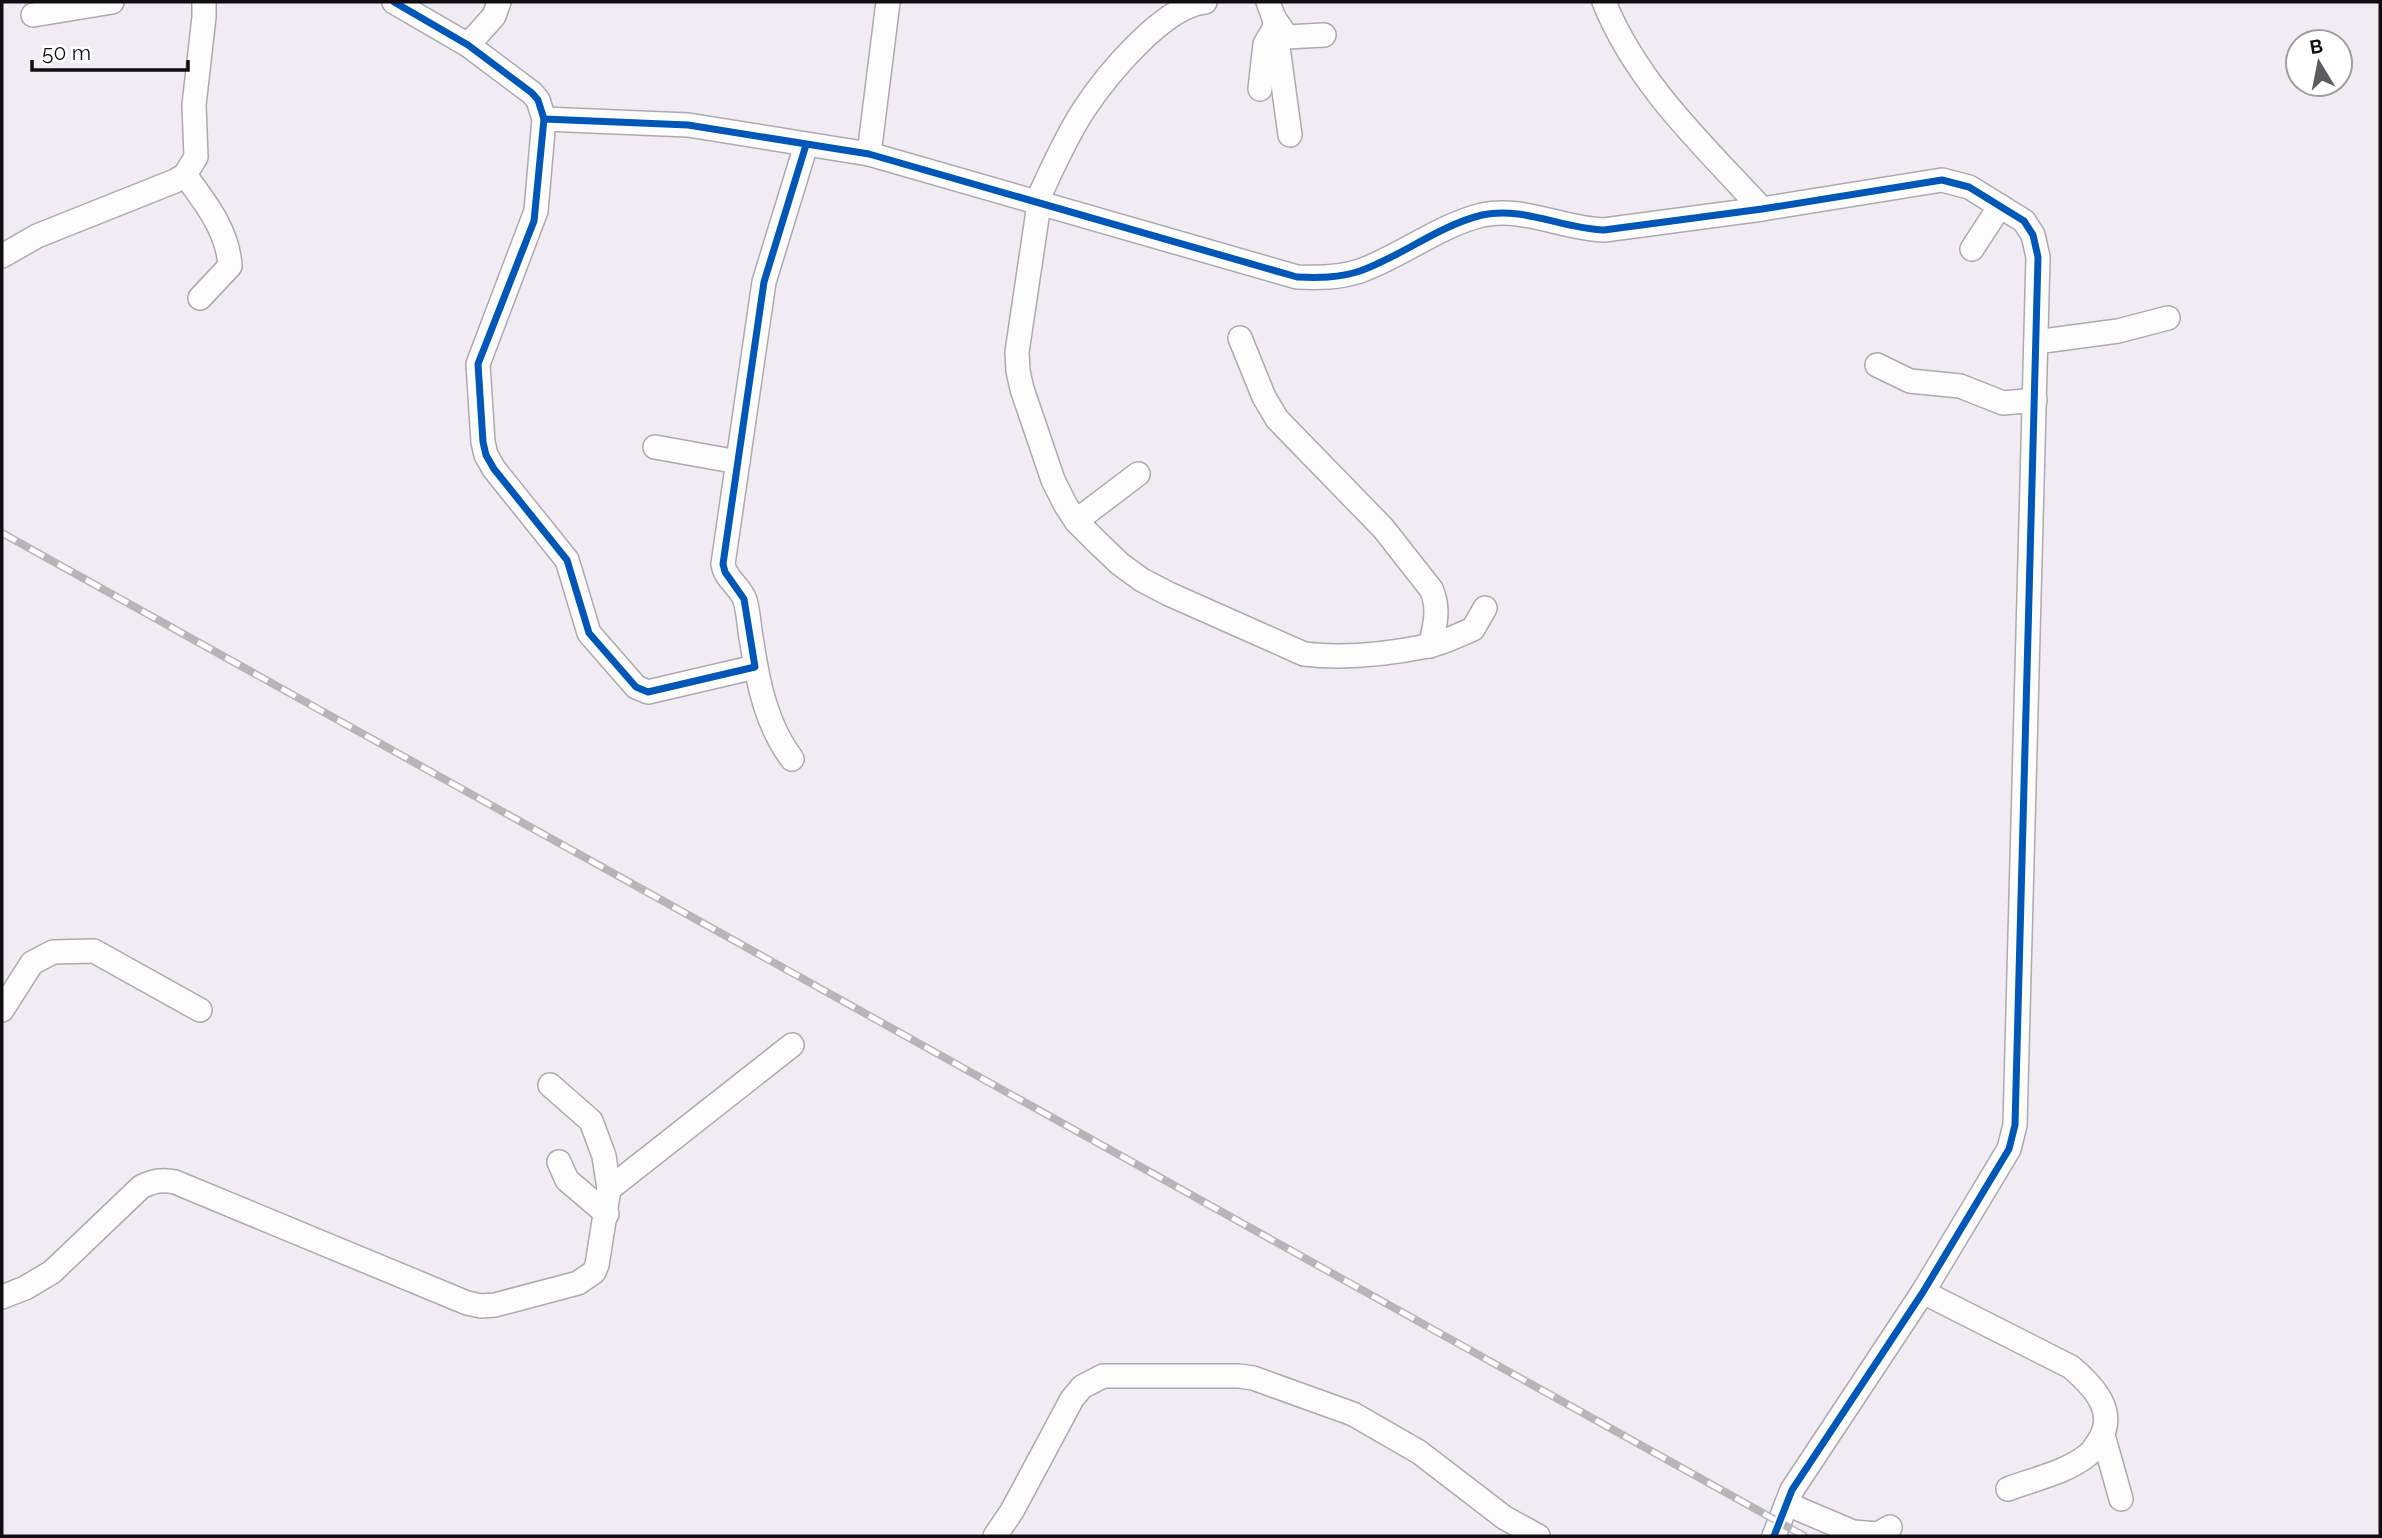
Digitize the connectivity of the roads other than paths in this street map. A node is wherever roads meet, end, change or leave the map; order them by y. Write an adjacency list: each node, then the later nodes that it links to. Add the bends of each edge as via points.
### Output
1 (111, 2): 9 (street)
2 (204, 2): 3 (street); 18 (street, via 194,105 196,158)
3 (217, 2)
4 (394, 2): 12 (street)
5 (499, 2): 12 (street, via 494,16)
6 (888, 2): 17 (street)
7 (1205, 2): 19 (street, via 1185,6 1166,19 1097,92 1069,134)
8 (1604, 2): 21 (street, via 1625,48 1666,106)
9 (33, 15)
10 (1272, 16): 11 (street, via 1287,37); 13 (street); 15 (street)
11 (1324, 35)
12 (468, 45): 14 (street, via 532,93)
13 (1260, 89)
14 (544, 119): 16 (street, via 688,125); 36 (street, via 534,221 478,364 486,455 567,560 589,633 636,687 648,692)
15 (1290, 135)
16 (806, 145): 17 (street); 31 (street, via 765,282)
17 (869, 154): 19 (street)
18 (185, 175): 23 (street, via 37,236); 24 (street, via 219,227 229,254 230,266)
19 (1038, 203): 21 (street, via 1297,276 1319,278 1362,270 1483,215 1520,214 1604,230); 33 (street, via 1018,371 1053,480)
20 (2000, 206): 21 (street, via 1969,187 1942,180); 22 (street); 27 (street, via 2024,221 2034,235 2038,257)
21 (1762, 209)
22 (1972, 249)
23 (2, 256)
24 (200, 298)
25 (2168, 317): 27 (street, via 2118,331)
26 (1240, 338): 35 (street, via 1277,419 1382,528 1431,589 1437,620)
27 (2036, 342): 29 (street)
28 (1877, 365): 29 (street, via 1910,381 1960,386 2003,404)
29 (2035, 400): 45 (street, via 2015,1125 2009,1149)
30 (655, 447): 31 (street)
31 (738, 462): 36 (street, via 723,564 744,599)
32 (1138, 474): 33 (street)
33 (1076, 521): 35 (street, via 1142,580 1304,654 1342,657)
34 (1485, 608): 35 (street, via 1473,629)
35 (1430, 646)
36 (755, 667): 37 (street, via 777,740)
37 (792, 759)
38 (2, 1010): 39 (street, via 32,963 53,952 93,951)
39 (200, 1010)
40 (792, 1045): 43 (street)
41 (550, 1085): 43 (street, via 591,1121 604,1156)
42 (559, 1162): 44 (street, via 567,1180)
43 (609, 1189): 44 (street)
44 (607, 1214): 46 (street, via 597,1265 588,1278 481,1306 175,1182 152,1181 52,1272)
45 (1923, 1292): 47 (street, via 2071,1367 2099,1396 2107,1415); 50 (street)
46 (2, 1297)
47 (2103, 1435): 48 (street, via 2091,1453 2072,1464); 49 (street)
48 (2008, 1489)
49 (2121, 1499)
50 (1787, 1504): 51 (street, via 1853,1532 1878,1534); 54 (street)
51 (1890, 1527)
52 (995, 1536): 53 (street, via 1072,1399 1082,1387 1103,1376 1128,1374 1253,1378 1343,1409 1419,1452 1505,1518)
53 (1538, 1536)
54 (1774, 1536)

